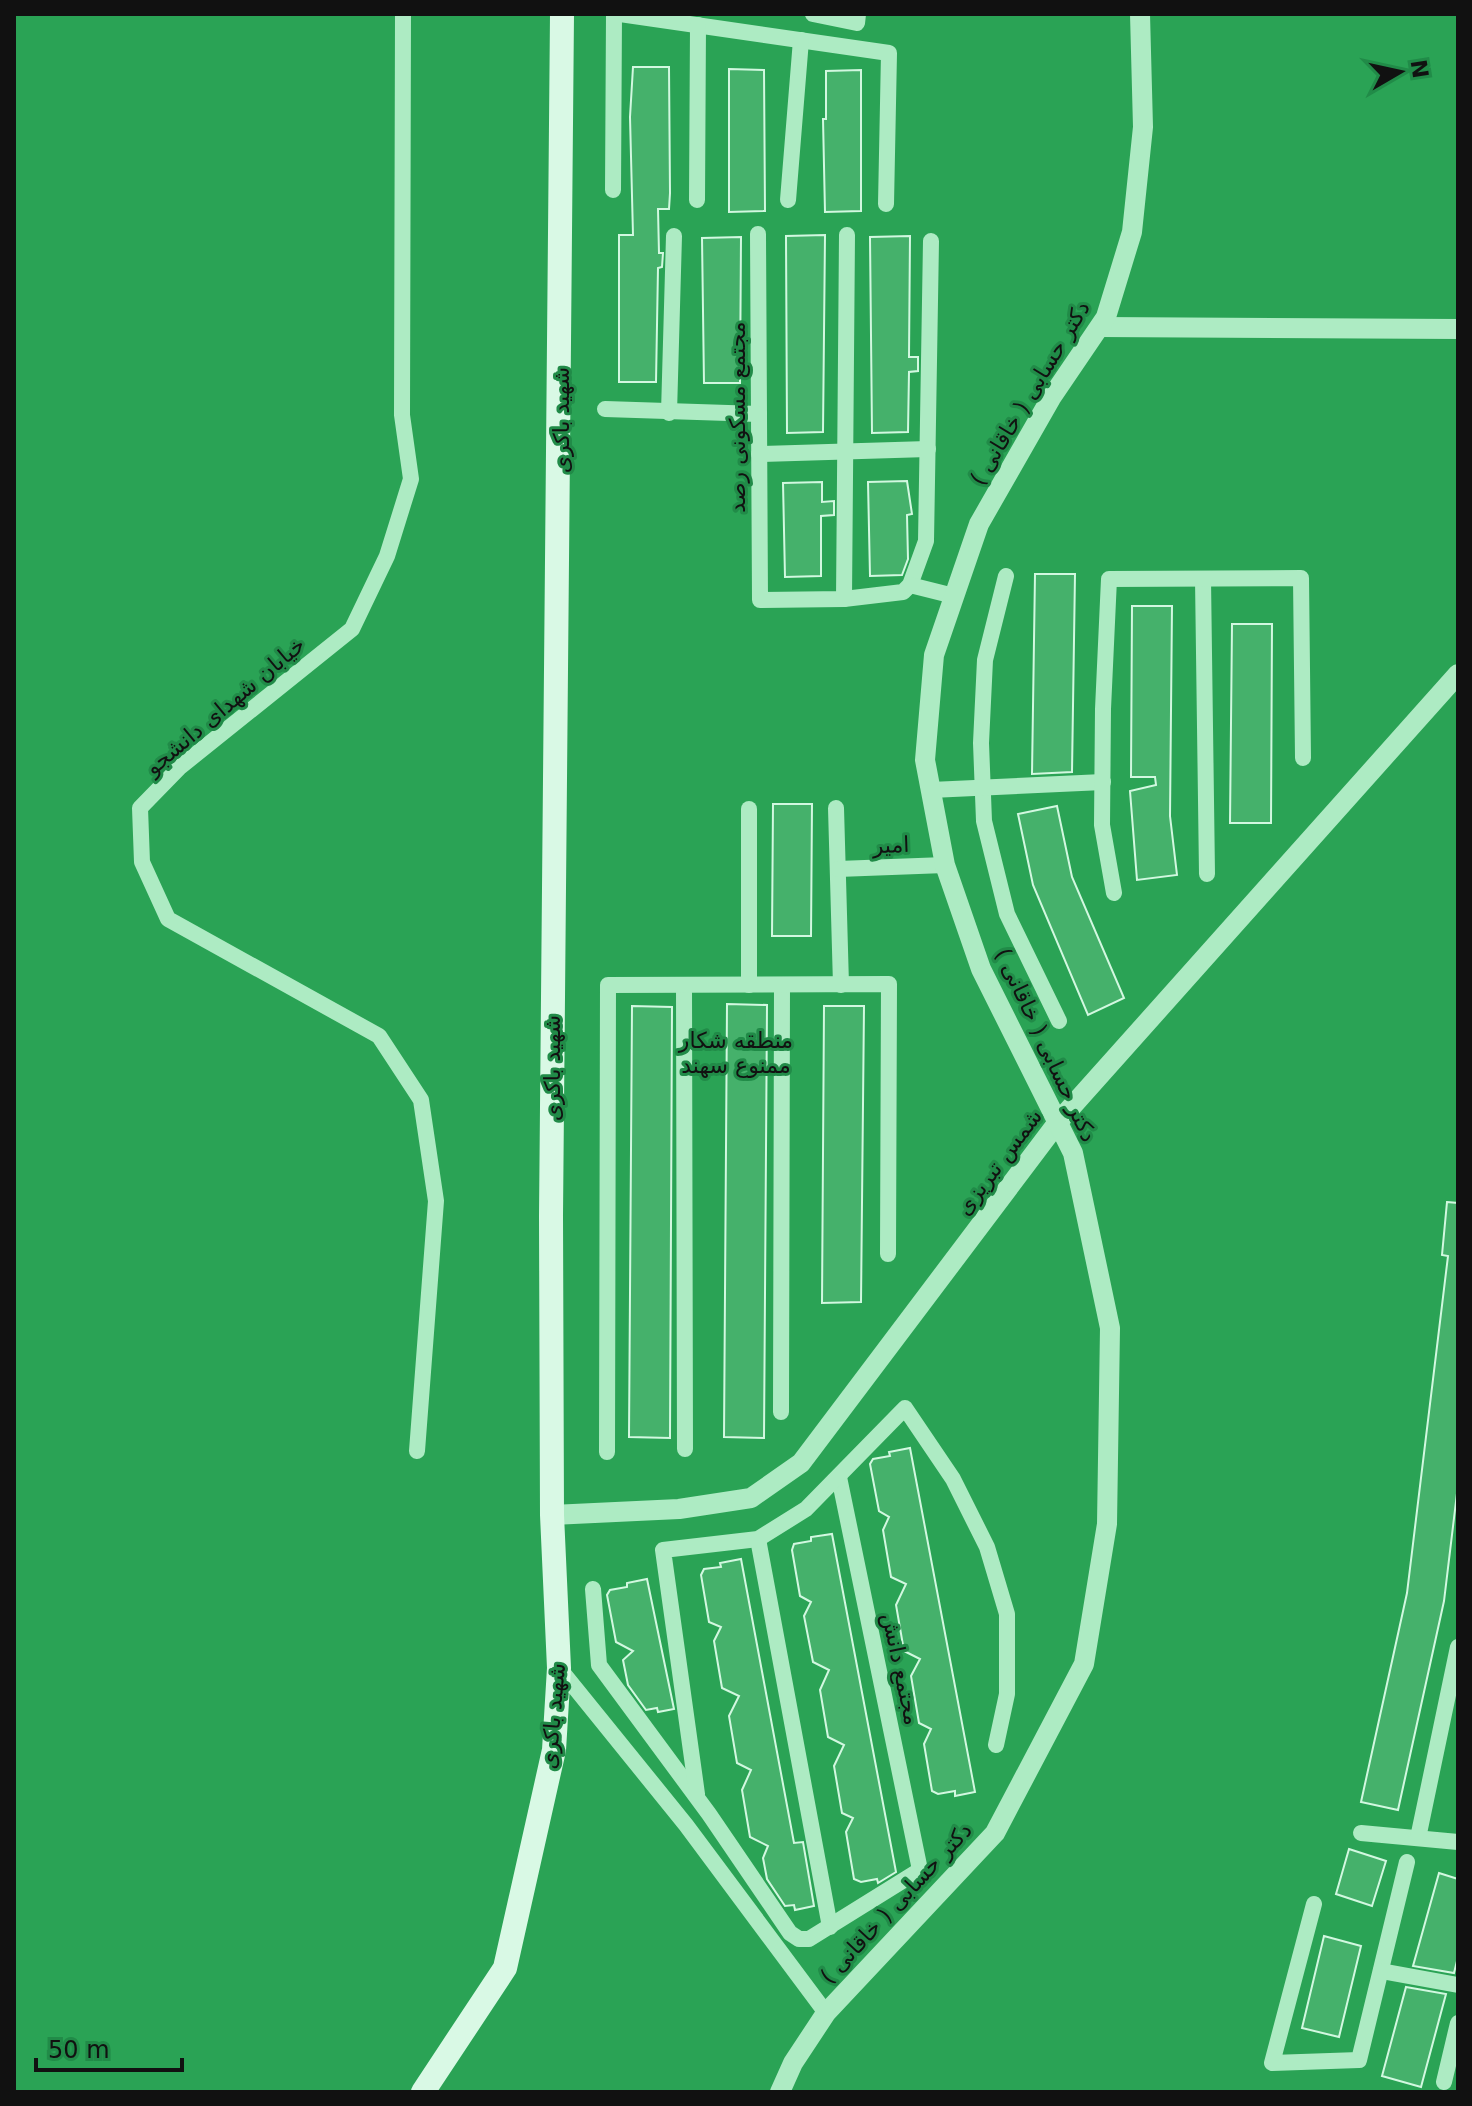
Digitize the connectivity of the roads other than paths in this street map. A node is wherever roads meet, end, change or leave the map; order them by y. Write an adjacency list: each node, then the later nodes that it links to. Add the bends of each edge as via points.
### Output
1 (403, 14): 50 (street, خیابان شهدای دانشجو, via 402,415 411,479 387,556 352,629 180,767 140,808 142,862 168,919 379,1036 421,1100 436,1201)
2 (562, 14): 53 (main road, شهید باکری)
3 (617, 14): 7 (street); 9 (street)
4 (813, 14): 5 (street, via 857,23)
5 (858, 14)
6 (1140, 14): 17 (street, دکتر حسابی ( خاقانی ), via 1143,127 1132,232)
7 (698, 25): 8 (street); 10 (street)
8 (801, 40): 11 (street); 12 (street, via 889,53)
9 (613, 190)
10 (697, 200)
11 (788, 200)
12 (886, 204)
13 (758, 234): 21 (street, مجتمع مسکونی رصد)
14 (847, 235): 24 (street)
15 (674, 236): 20 (street)
16 (931, 241): 22 (street)
17 (1100, 327): 18 (street); 28 (street, دکتر حسابی ( خاقانی ), via 1051,398 979,524)
18 (1458, 329)
19 (605, 409): 20 (street)
20 (669, 413): 21 (street)
21 (759, 414): 23 (street, مجتمع مسکونی رصد)
22 (928, 449): 24 (street); 27 (street, via 926,541)
23 (759, 454): 24 (street); 29 (street, مجتمع مسکونی رصد, via 760,600)
24 (845, 454): 29 (street)
25 (1006, 576): 33 (street, via 985,660)
26 (1203, 579): 31 (street, via 1301,578); 32 (street, via 1109,579); 39 (street)
27 (910, 585): 28 (street); 29 (street, via 903,592)
28 (954, 596): 34 (street, دکتر حسابی ( خاقانی ), via 934,655 925,760)
29 (844, 599)
30 (1458, 674): 46 (street, شمس تبریزی)
31 (1303, 758)
32 (1103, 782): 33 (street); 40 (street, via 1102,825)
33 (983, 787): 34 (street); 45 (street, via 984,821 1007,914)
34 (931, 790): 37 (street, دکتر حسابی ( خاقانی ))
35 (836, 808): 38 (street)
36 (749, 809): 42 (street)
37 (945, 865): 38 (street, امیر); 46 (street, دکتر حسابی ( خاقانی ), via 981,969)
38 (838, 869): 44 (street)
39 (1207, 874)
40 (1114, 893)
41 (684, 985): 42 (street); 49 (street); 51 (street, via 608,985)
42 (749, 985): 43 (street)
43 (782, 985): 44 (street); 48 (street)
44 (841, 985): 47 (street, via 889,984)
45 (1059, 1021)
46 (1058, 1122): 53 (street, شمس تبریزی, via 801,1463 751,1498 679,1509); 70 (street, دکتر حسابی ( خاقانی ), via 1073,1153 1110,1328 1107,1524 1084,1664 995,1833)
47 (888, 1254)
48 (781, 1412)
49 (685, 1449)
50 (417, 1451)
51 (607, 1452)
52 (839, 1477): 54 (street, via 806,1509); 58 (street, via 905,1408 953,1479 987,1547 1007,1614 1007,1694); 67 (street, مجتمع دانش, via 920,1870)
53 (552, 1515): 57 (main road, شهید باکری)
54 (758, 1539): 59 (street, via 663,1550); 67 (street)
55 (593, 1589): 59 (street, via 599,1665)
56 (1458, 1647): 63 (street)
57 (559, 1668): 61 (street); 73 (main road, شهید باکری, via 554,1750 505,1968)
58 (996, 1745)
59 (698, 1799): 60 (street)
60 (709, 1814): 61 (street); 67 (street, via 790,1933 809,1939)
61 (686, 1825): 70 (street)
62 (1361, 1833): 63 (street)
63 (1418, 1838): 64 (street)
64 (1458, 1842)
65 (1407, 1862): 68 (street)
66 (1314, 1904): 68 (street, via 1272,2063 1359,2060)
67 (830, 1927)
68 (1381, 1971): 69 (street)
69 (1458, 1985)
70 (826, 2013): 74 (street, دکتر حسابی ( خاقانی ))
71 (1458, 2023): 72 (street)
72 (1444, 2082)
73 (427, 2091)
74 (780, 2092)

